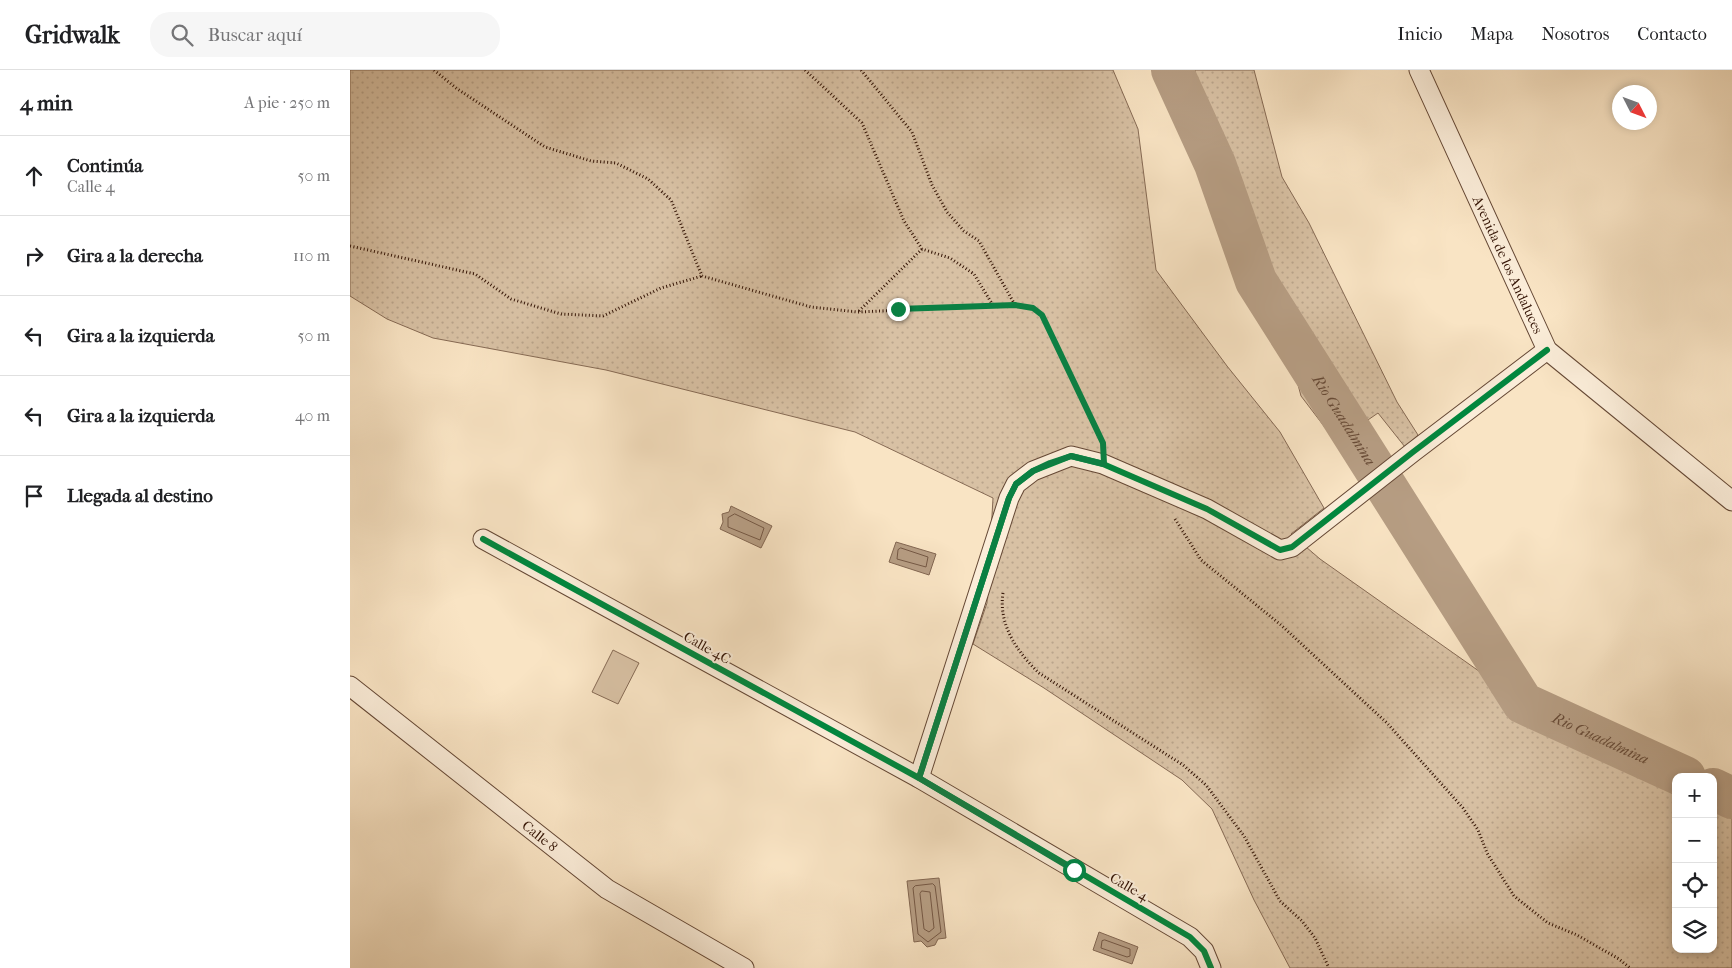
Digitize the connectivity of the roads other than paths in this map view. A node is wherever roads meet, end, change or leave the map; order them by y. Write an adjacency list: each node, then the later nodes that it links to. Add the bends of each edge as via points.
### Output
1 (1420, 70): 2 (street, Avenida de los Andaluces)
2 (1548, 350): 3 (street, Avenida de los Andaluces); 6 (street, via 1292,547 1280,550 1207,509 1104,464 1071,456 1033,471 1016,484 1009,498)
3 (1732, 501)
4 (483, 539): 6 (street, Calle 4C)
5 (350, 686): 7 (street, Calle 8, via 607,889)
6 (919, 778): 8 (street, Calle 4, via 1190,937 1204,951)
7 (744, 968)
8 (1211, 968)

